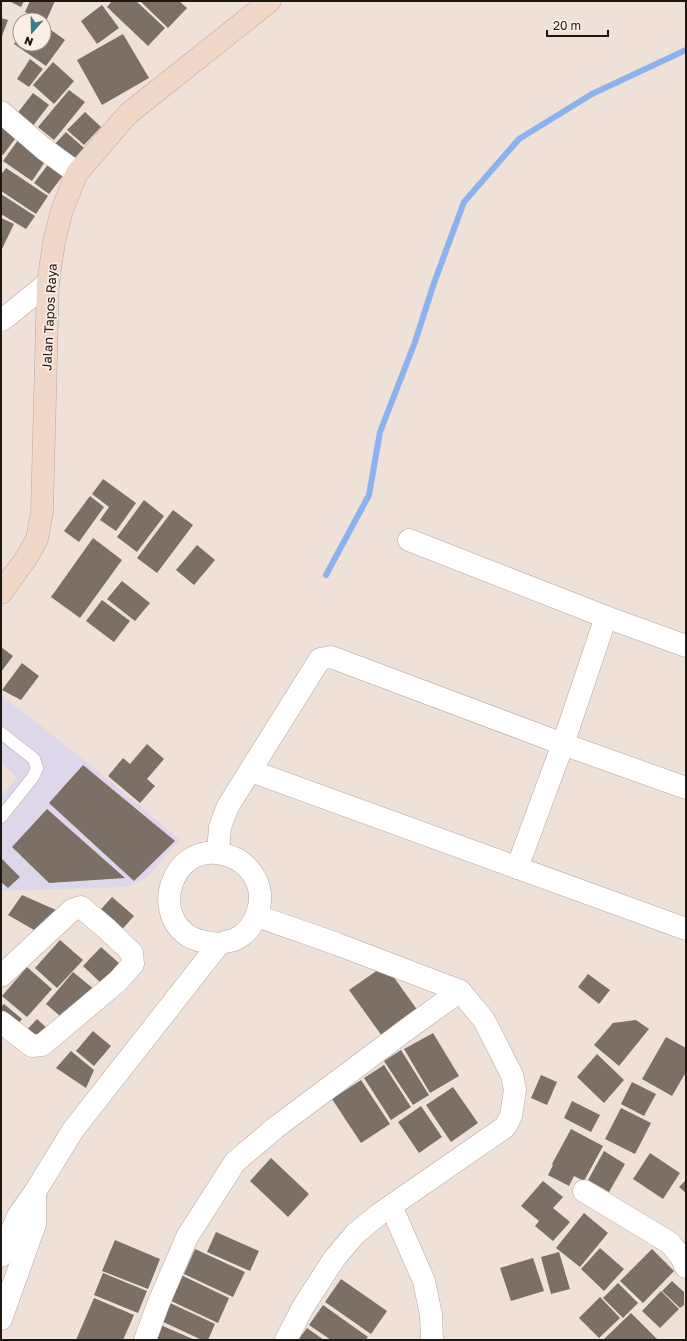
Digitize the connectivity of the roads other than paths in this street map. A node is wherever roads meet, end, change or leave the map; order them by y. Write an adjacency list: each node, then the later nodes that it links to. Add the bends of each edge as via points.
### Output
1 (270, 1): 3 (main road, Jalan Tapos Raya, via 128,114)
2 (1, 112): 3 (street)
3 (77, 173): 4 (main road, Jalan Tapos Raya, via 62,210)
4 (48, 283): 5 (street); 7 (main road, Jalan Tapos Raya, via 42,512 37,539)
5 (1, 320)
6 (409, 540): 8 (street)
7 (1, 593)
8 (606, 617): 9 (street); 11 (street)
9 (686, 646)
10 (1, 732): 14 (lane, via 34,759 36,768 33,777)
11 (563, 744): 12 (street, via 330,657 320,658); 13 (street); 16 (street)
12 (251, 771): 15 (street, via 228,806 220,827); 16 (street)
13 (686, 788)
14 (1, 818)
15 (218, 853): 17 (street, via 241,861 250,870 260,892); 19 (street, via 205,854 181,867 173,878 169,905 174,918 192,938 205,943)
16 (517, 868): 18 (street)
17 (257, 916): 19 (street, via 248,930 235,939); 21 (street)
18 (686, 929)
19 (219, 944): 24 (street, via 73,1130)
20 (1, 976): 22 (street, via 72,910 81,907 132,953 133,964 118,981 42,1045 32,1046)
21 (460, 991): 25 (street, via 484,1020 512,1075 515,1090 510,1116 505,1127); 29 (street, via 275,1128 235,1162 187,1237)
22 (1, 1022)
23 (584, 1191): 27 (street, via 670,1243)
24 (35, 1192): 26 (street, via 18,1216); 28 (street, via 35,1224)
25 (391, 1206): 30 (street, via 355,1234 334,1259 303,1307); 31 (street, via 424,1281 431,1315)
26 (1, 1256)
27 (686, 1267)
28 (1, 1319)
29 (145, 1340)
30 (286, 1340)
31 (432, 1340)

